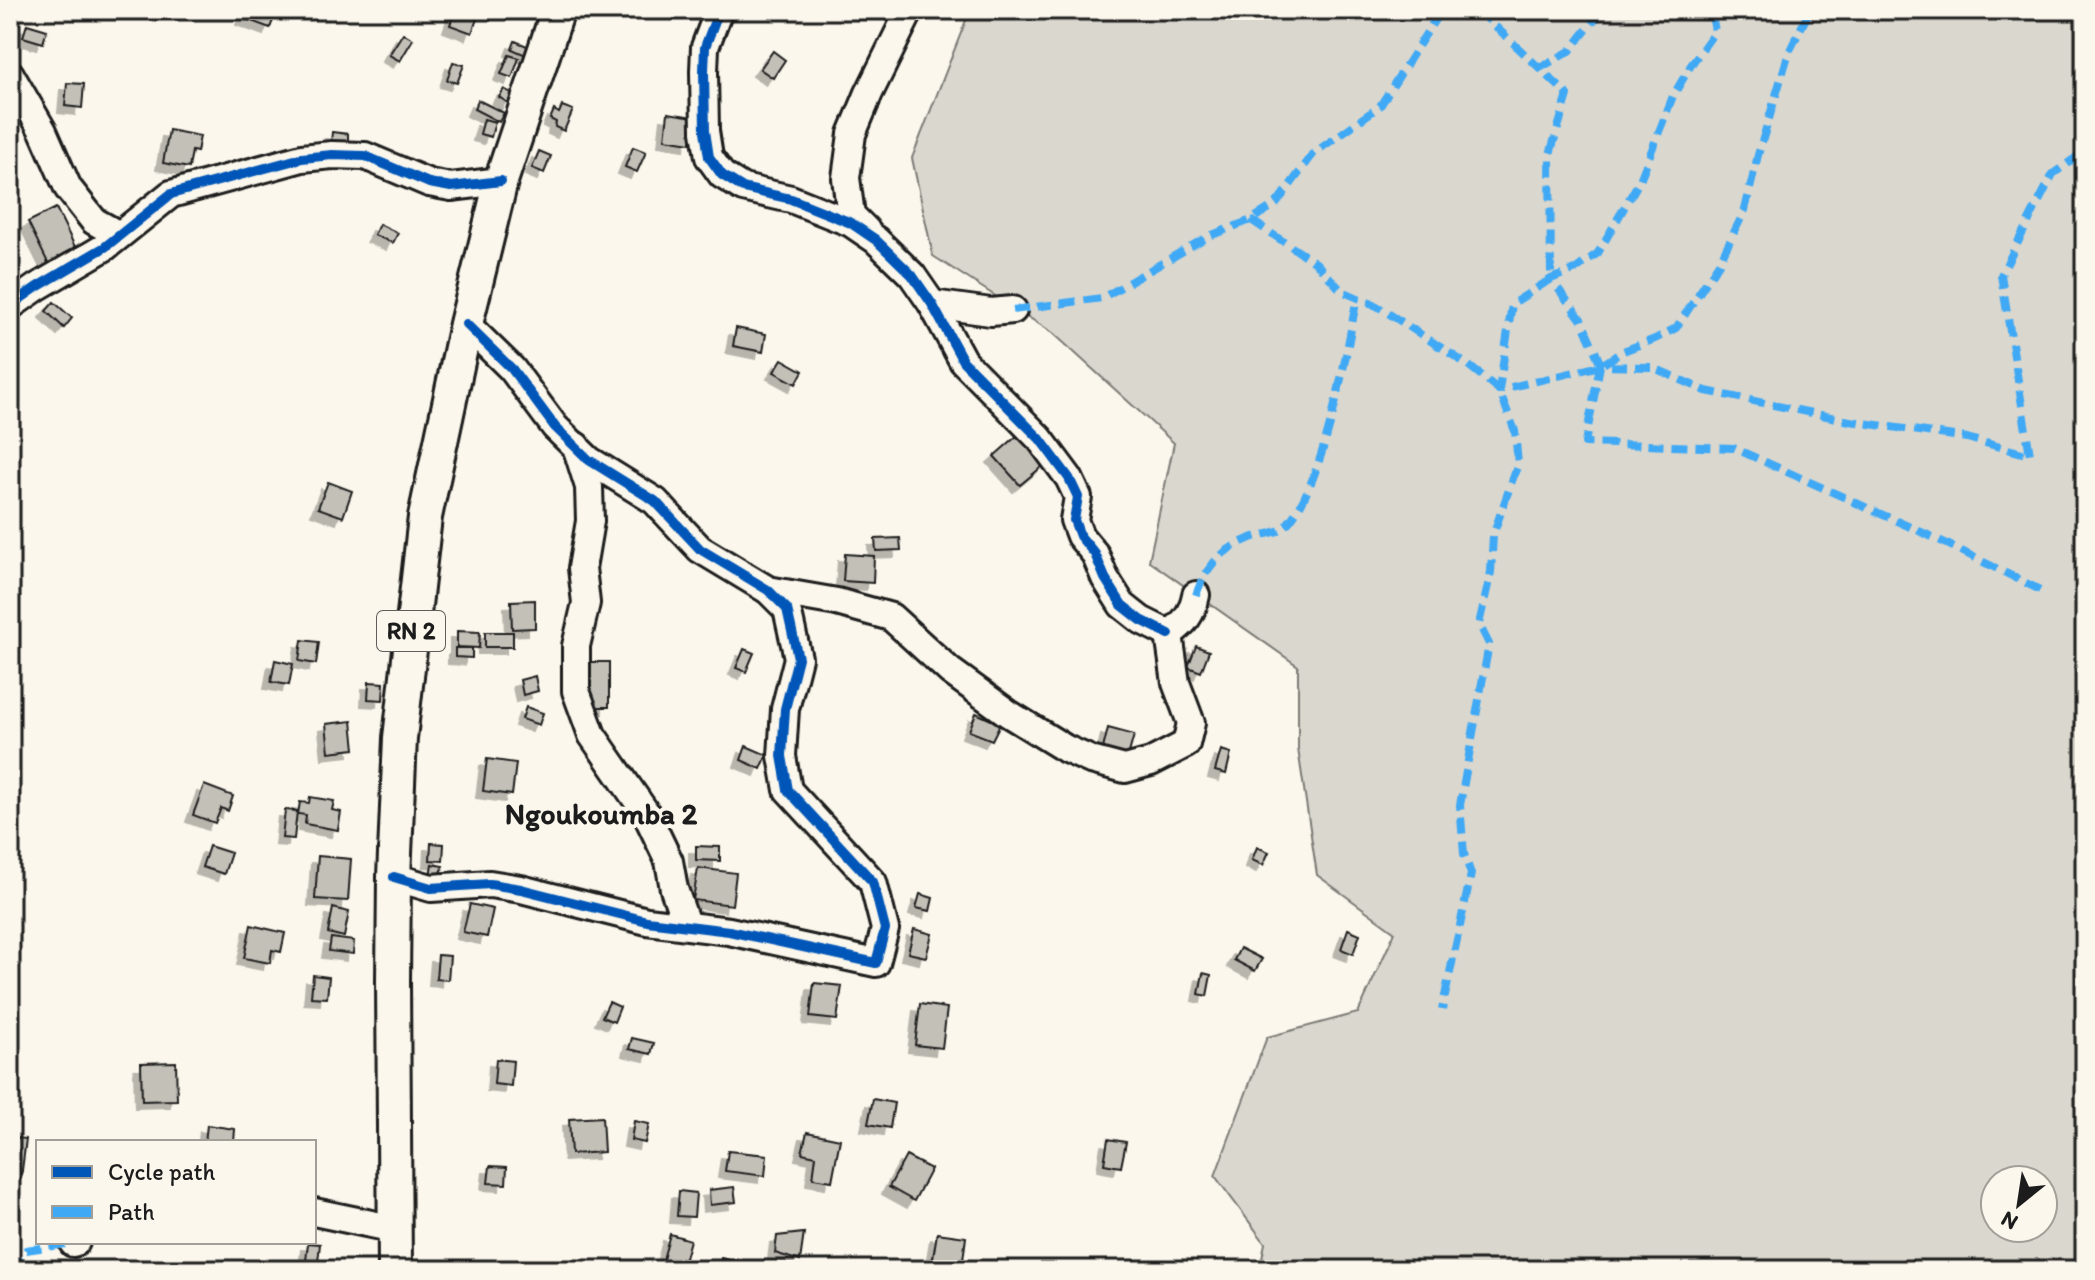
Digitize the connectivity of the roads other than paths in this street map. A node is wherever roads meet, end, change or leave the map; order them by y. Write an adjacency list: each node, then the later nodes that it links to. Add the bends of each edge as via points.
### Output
1 (558, 10): 5 (main road, RN 2)
2 (719, 10): 7 (street, via 705,47 709,157 722,175 743,188 823,210)
3 (910, 10): 7 (street, via 852,134 846,178 851,215)
4 (10, 74): 6 (street, via 68,188 94,221)
5 (501, 181): 6 (street, via 451,187 365,156 302,158 171,194); 11 (main road, RN 2)
6 (119, 235): 9 (street)
7 (876, 240): 8 (street, via 912,275)
8 (932, 304): 10 (street); 15 (street, via 963,361 1040,439 1069,478 1078,497 1074,520 1080,536 1122,605)
9 (10, 306)
10 (1013, 310)
11 (466, 324): 12 (street, via 512,369 555,427); 16 (main road, RN 2, via 423,532 400,738)
12 (576, 446): 13 (street, via 589,460 655,501 700,549); 17 (street, via 589,487 590,521 582,568 586,603 576,646 576,691 592,735 646,813 669,861)
13 (768, 590): 15 (street, via 891,617 950,671 1009,714 1066,749 1125,769 1186,744 1191,723 1176,683); 17 (street, via 787,609 798,658 785,709 782,756 788,790 873,882 885,929 881,952 876,963)
14 (1196, 595): 15 (street, via 1184,623)
15 (1169, 634)
16 (394, 877): 17 (street, via 431,888 490,884 647,921); 19 (main road, RN 2)
17 (686, 924)
18 (316, 1212): 19 (street)
19 (395, 1229): 20 (main road, RN 2)
20 (395, 1270)

